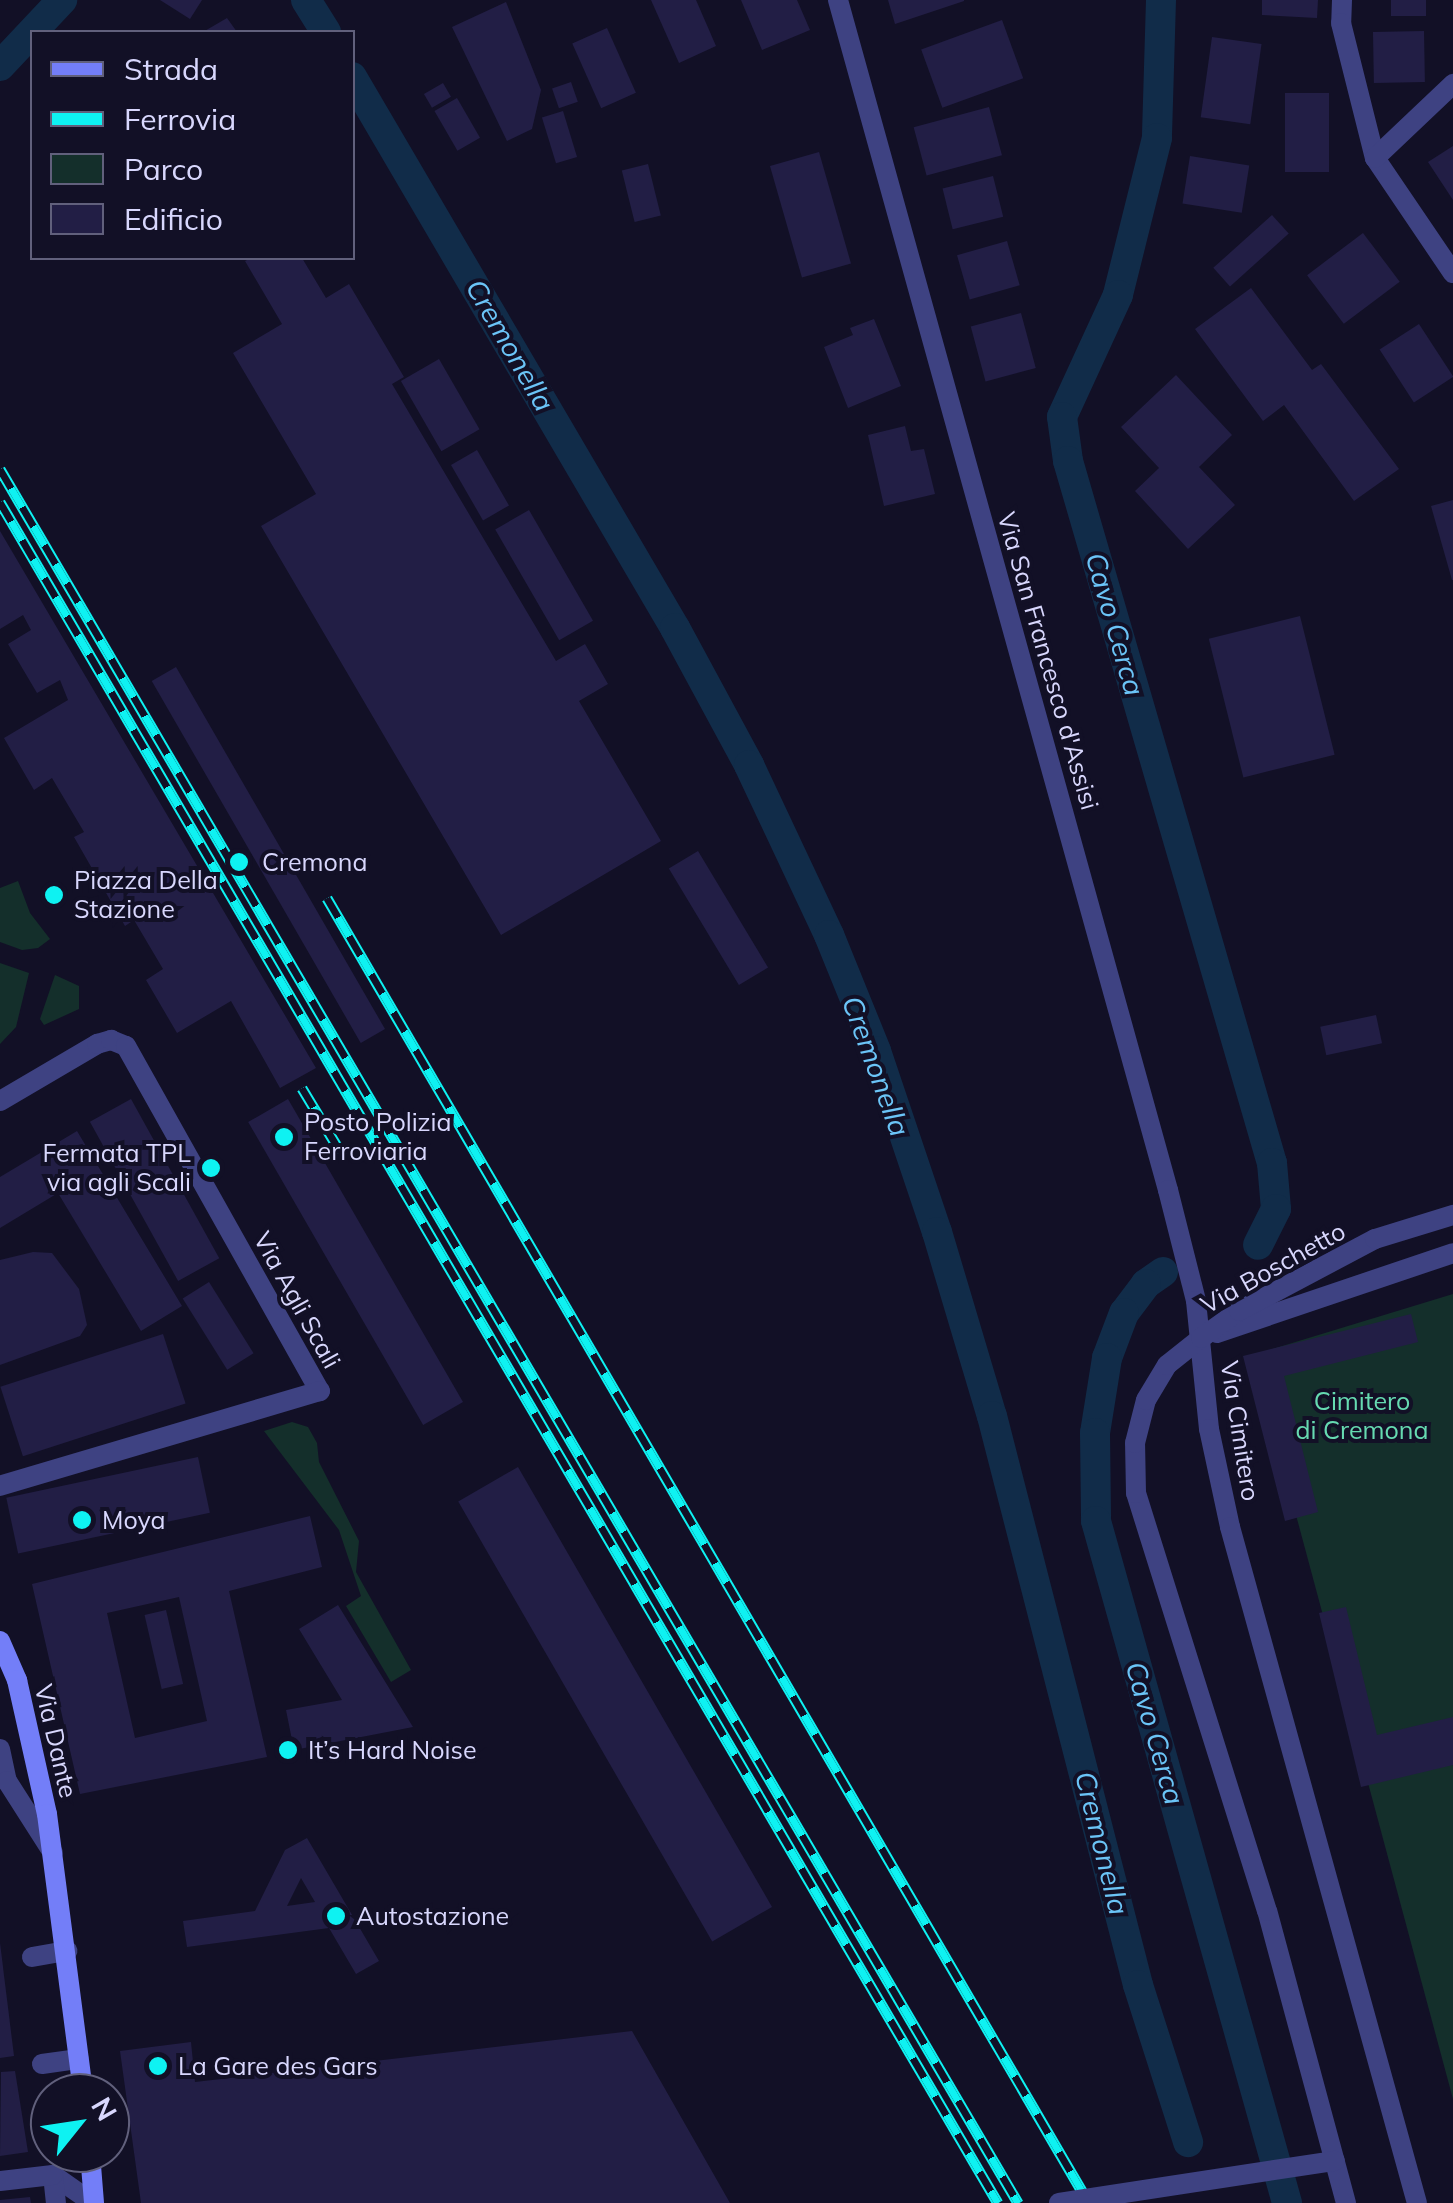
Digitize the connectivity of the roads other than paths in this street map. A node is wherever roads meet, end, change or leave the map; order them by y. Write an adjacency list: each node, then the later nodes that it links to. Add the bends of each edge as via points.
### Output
1 (838, 0): 9 (street, Via San Francesco d'Assisi, via 1093,912)
2 (1342, 0): 4 (street)
3 (1453, 84): 4 (street)
4 (1375, 158): 5 (street)
5 (1453, 273)
6 (0, 1101): 10 (street, Via Agli Scali, via 97,1044 112,1040 126,1046 320,1391)
7 (1453, 1215): 9 (street, Via Boschetto, via 1375,1240)
8 (1453, 1253): 9 (street, Via Boschetto)
9 (1201, 1338): 19 (street, Via Cimitero, via 1167,1365 1146,1400 1135,1443 1136,1493 1267,1911); 27 (street, Via Cimitero, via 1230,1526)
10 (0, 1486)
11 (0, 1641): 13 (main road, Via Dante, via 16,1680)
12 (0, 1749): 13 (street, Via Dante, via 8,1781)
13 (54, 1855): 14 (main road, Via Dante)
14 (67, 1951): 15 (street); 16 (main road, Via Dante)
15 (32, 1957)
16 (79, 2060): 17 (street); 18 (main road, Via Dante)
17 (42, 2064)
18 (81, 2073)
19 (1335, 2161): 25 (street, bridge); 26 (street, Via Cimitero)
20 (91, 2173): 24 (main road)
21 (53, 2176): 22 (street); 23 (street); 24 (street)
22 (0, 2181)
23 (56, 2203)
24 (93, 2203)
25 (1059, 2203)
26 (1346, 2203)
27 (1417, 2203)

